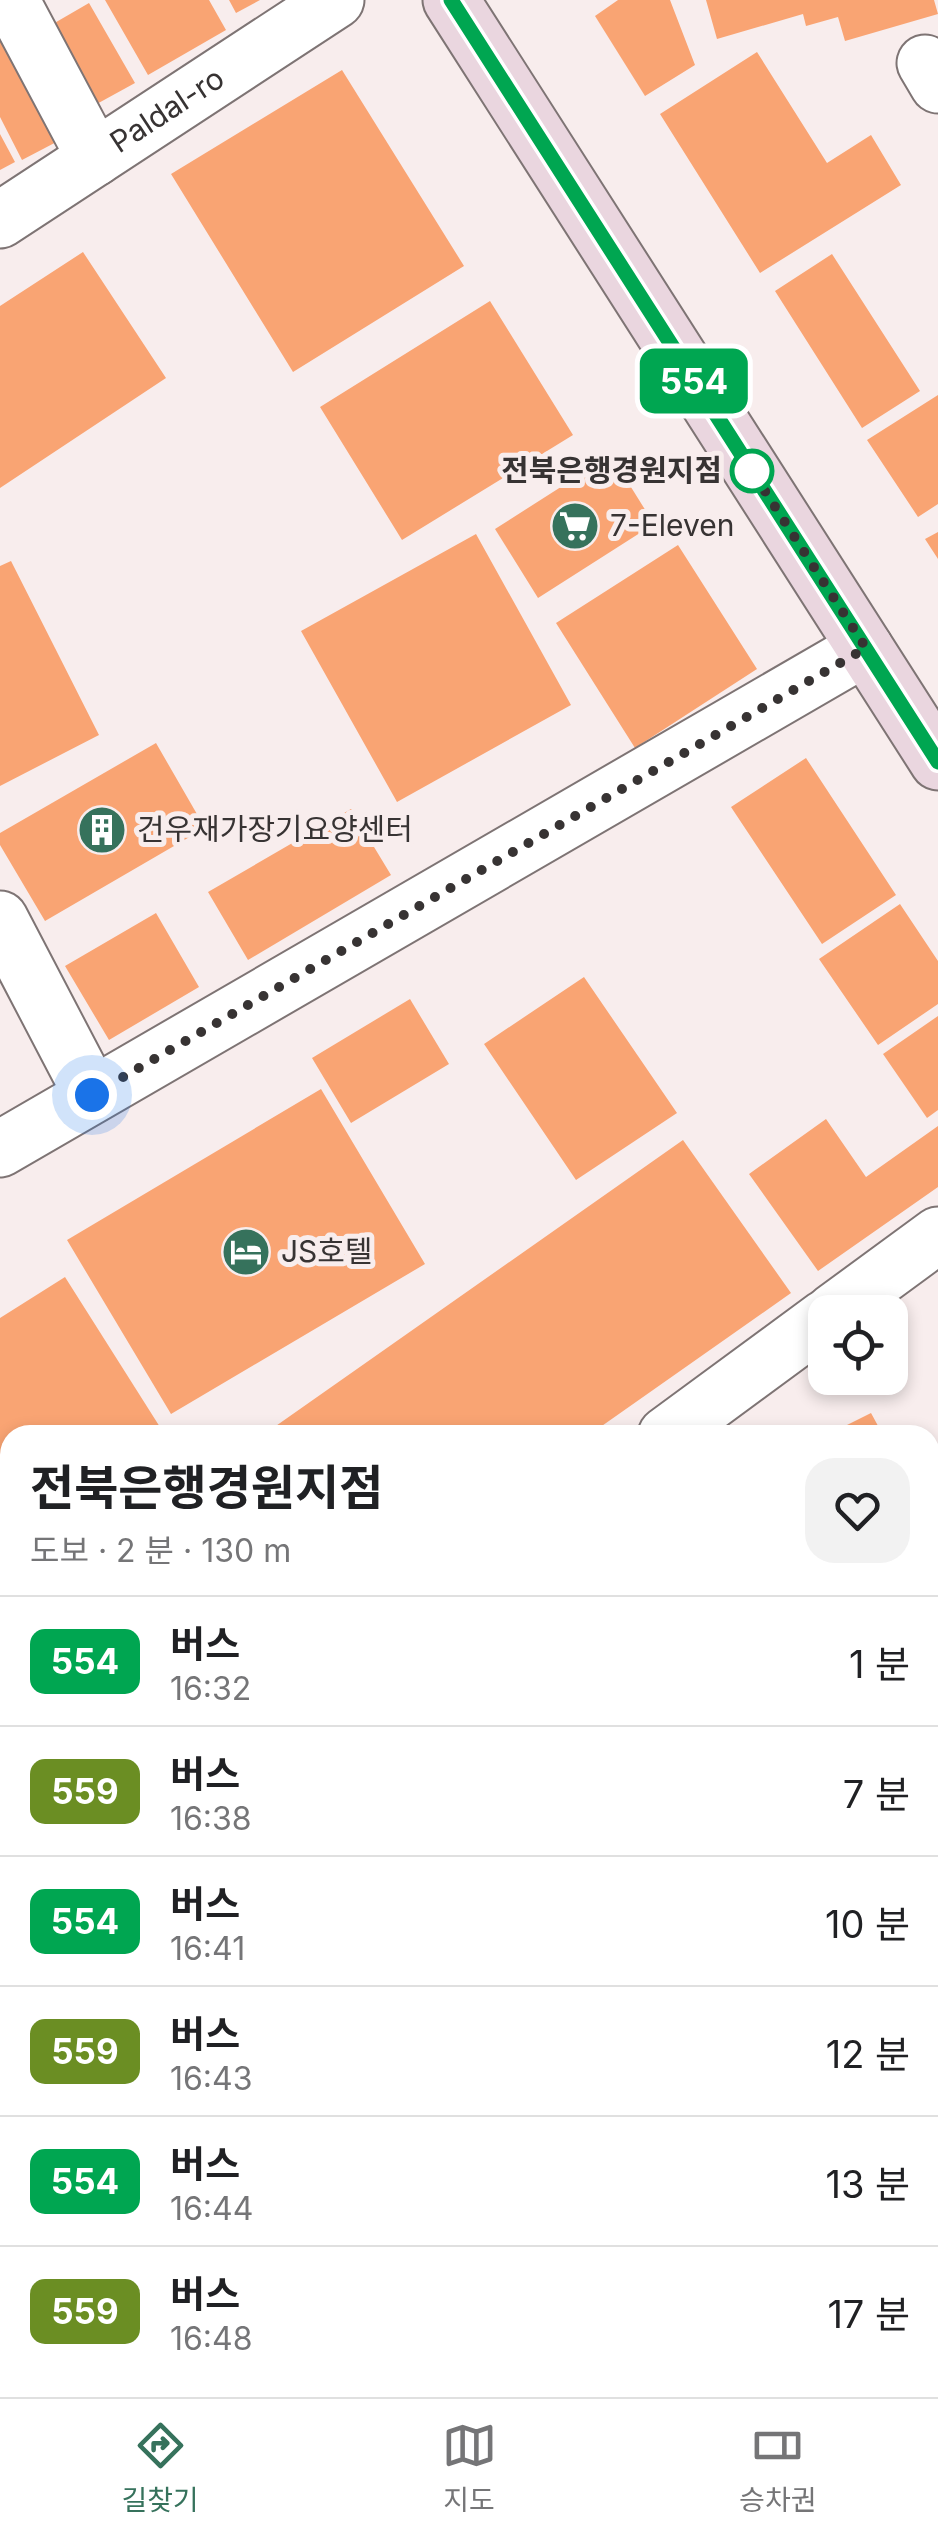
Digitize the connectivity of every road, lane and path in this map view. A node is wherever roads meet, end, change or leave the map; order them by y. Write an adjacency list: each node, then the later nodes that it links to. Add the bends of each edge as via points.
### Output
1 (11, 0): 4 (street)
2 (336, 0): 4 (street, Paldal-ro)
3 (450, 0): 6 (street)
4 (95, 158): 5 (street, Paldal-ro)
5 (0, 220)
6 (866, 648): 7 (street); 9 (street)
7 (938, 762)
8 (0, 919): 9 (street)
9 (92, 1095): 10 (street)
10 (0, 1149)
11 (938, 1235): 12 (street)
12 (856, 1295)
13 (808, 1331): 14 (street)
14 (680, 1425)

